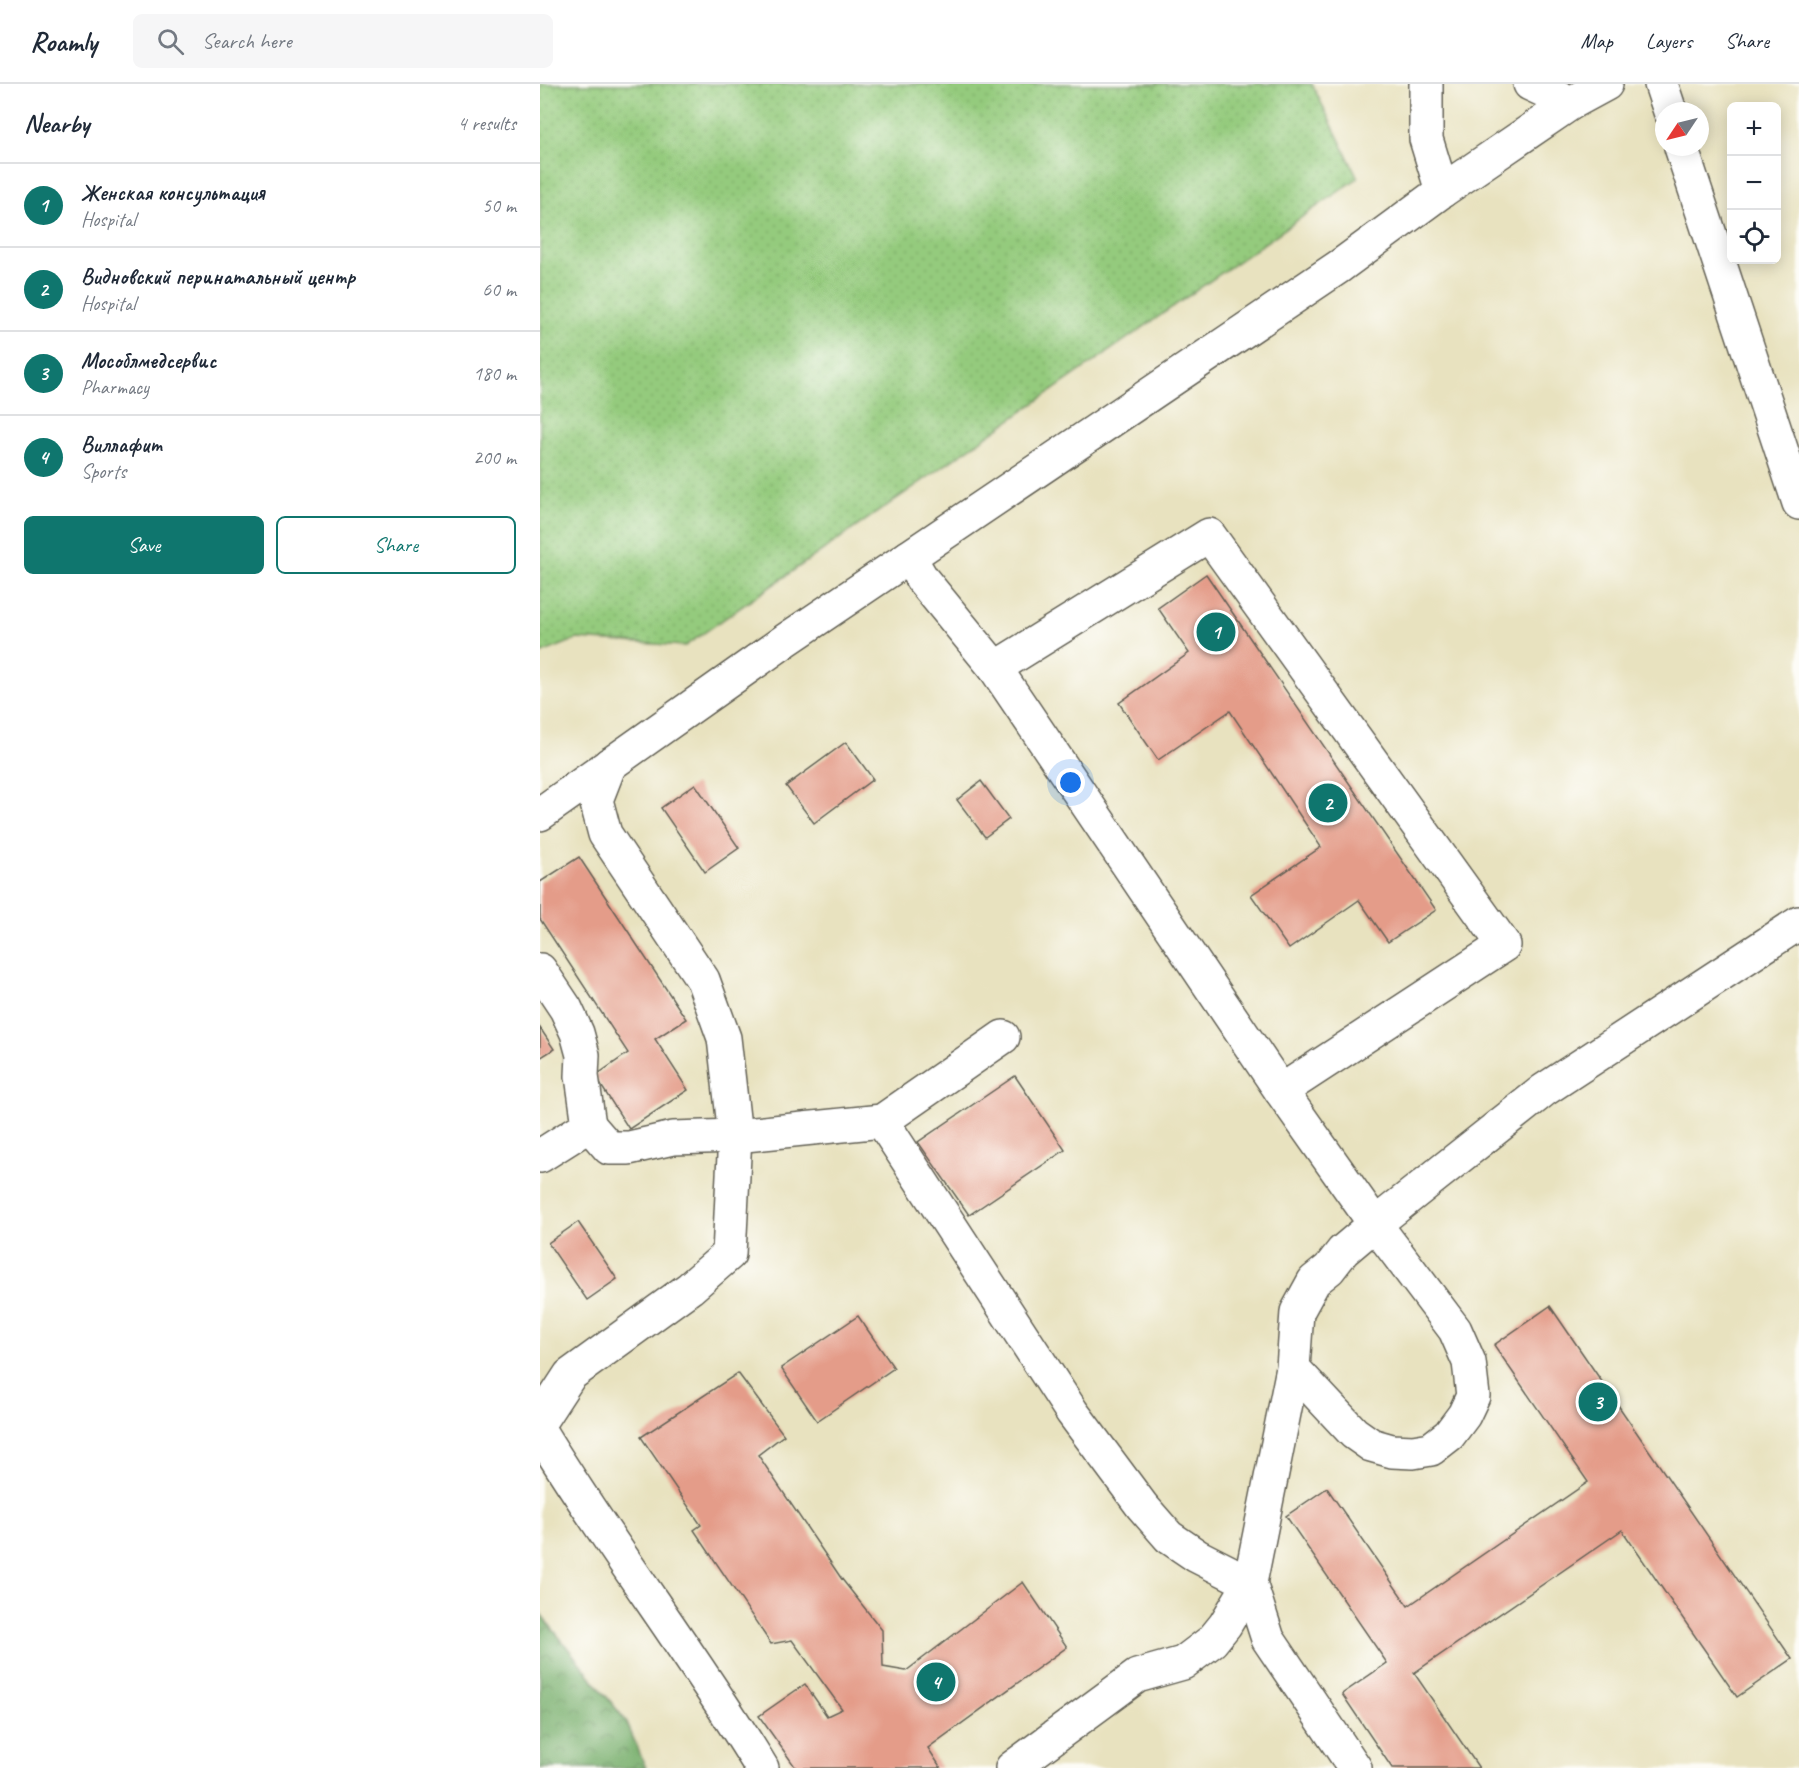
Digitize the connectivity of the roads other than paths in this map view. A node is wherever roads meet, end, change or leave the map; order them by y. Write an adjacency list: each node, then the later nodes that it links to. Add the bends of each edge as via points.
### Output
1 (1426, 84): 8 (main road, via 1426,139)
2 (1530, 84): 6 (main road)
3 (1606, 84): 6 (main road)
4 (1661, 84): 5 (main road)
5 (1667, 102)
6 (1571, 103): 8 (main road)
7 (1685, 156): 9 (main road)
8 (1442, 191): 10 (main road, via 1340,266)
9 (1799, 503)
10 (909, 557): 11 (main road, via 922,579); 12 (main road)
11 (996, 668): 17 (main road); 17 (main road, via 1209,535 1504,945)
12 (610, 764): 13 (main road); 20 (main road, via 596,800 605,834 703,980 724,1038)
13 (540, 814)
14 (1799, 922): 22 (main road, via 1544,1090)
15 (540, 970): 19 (main road, via 577,1033 583,1055)
16 (1003, 1037): 18 (main road)
17 (1281, 1091): 22 (main road)
18 (882, 1121): 20 (main road); 26 (main road, via 1072,1412 1142,1506 1169,1537)
19 (589, 1125): 20 (main road, via 609,1148 673,1138); 21 (main road)
20 (735, 1136): 24 (main road, via 729,1254 690,1288 570,1375)
21 (540, 1156)
22 (1375, 1224): 23 (main road, via 1314,1281 1297,1312); 23 (main road, via 1455,1330 1468,1362 1473,1396 1464,1415 1449,1435 1431,1449 1392,1451 1354,1433)
23 (1293, 1368): 26 (main road)
24 (540, 1421)
25 (540, 1432): 27 (main road)
26 (1250, 1583): 28 (main road, via 1212,1641 1183,1663 1137,1676); 29 (main road, via 1268,1639)
27 (762, 1768)
28 (1012, 1768)
29 (1355, 1768)

